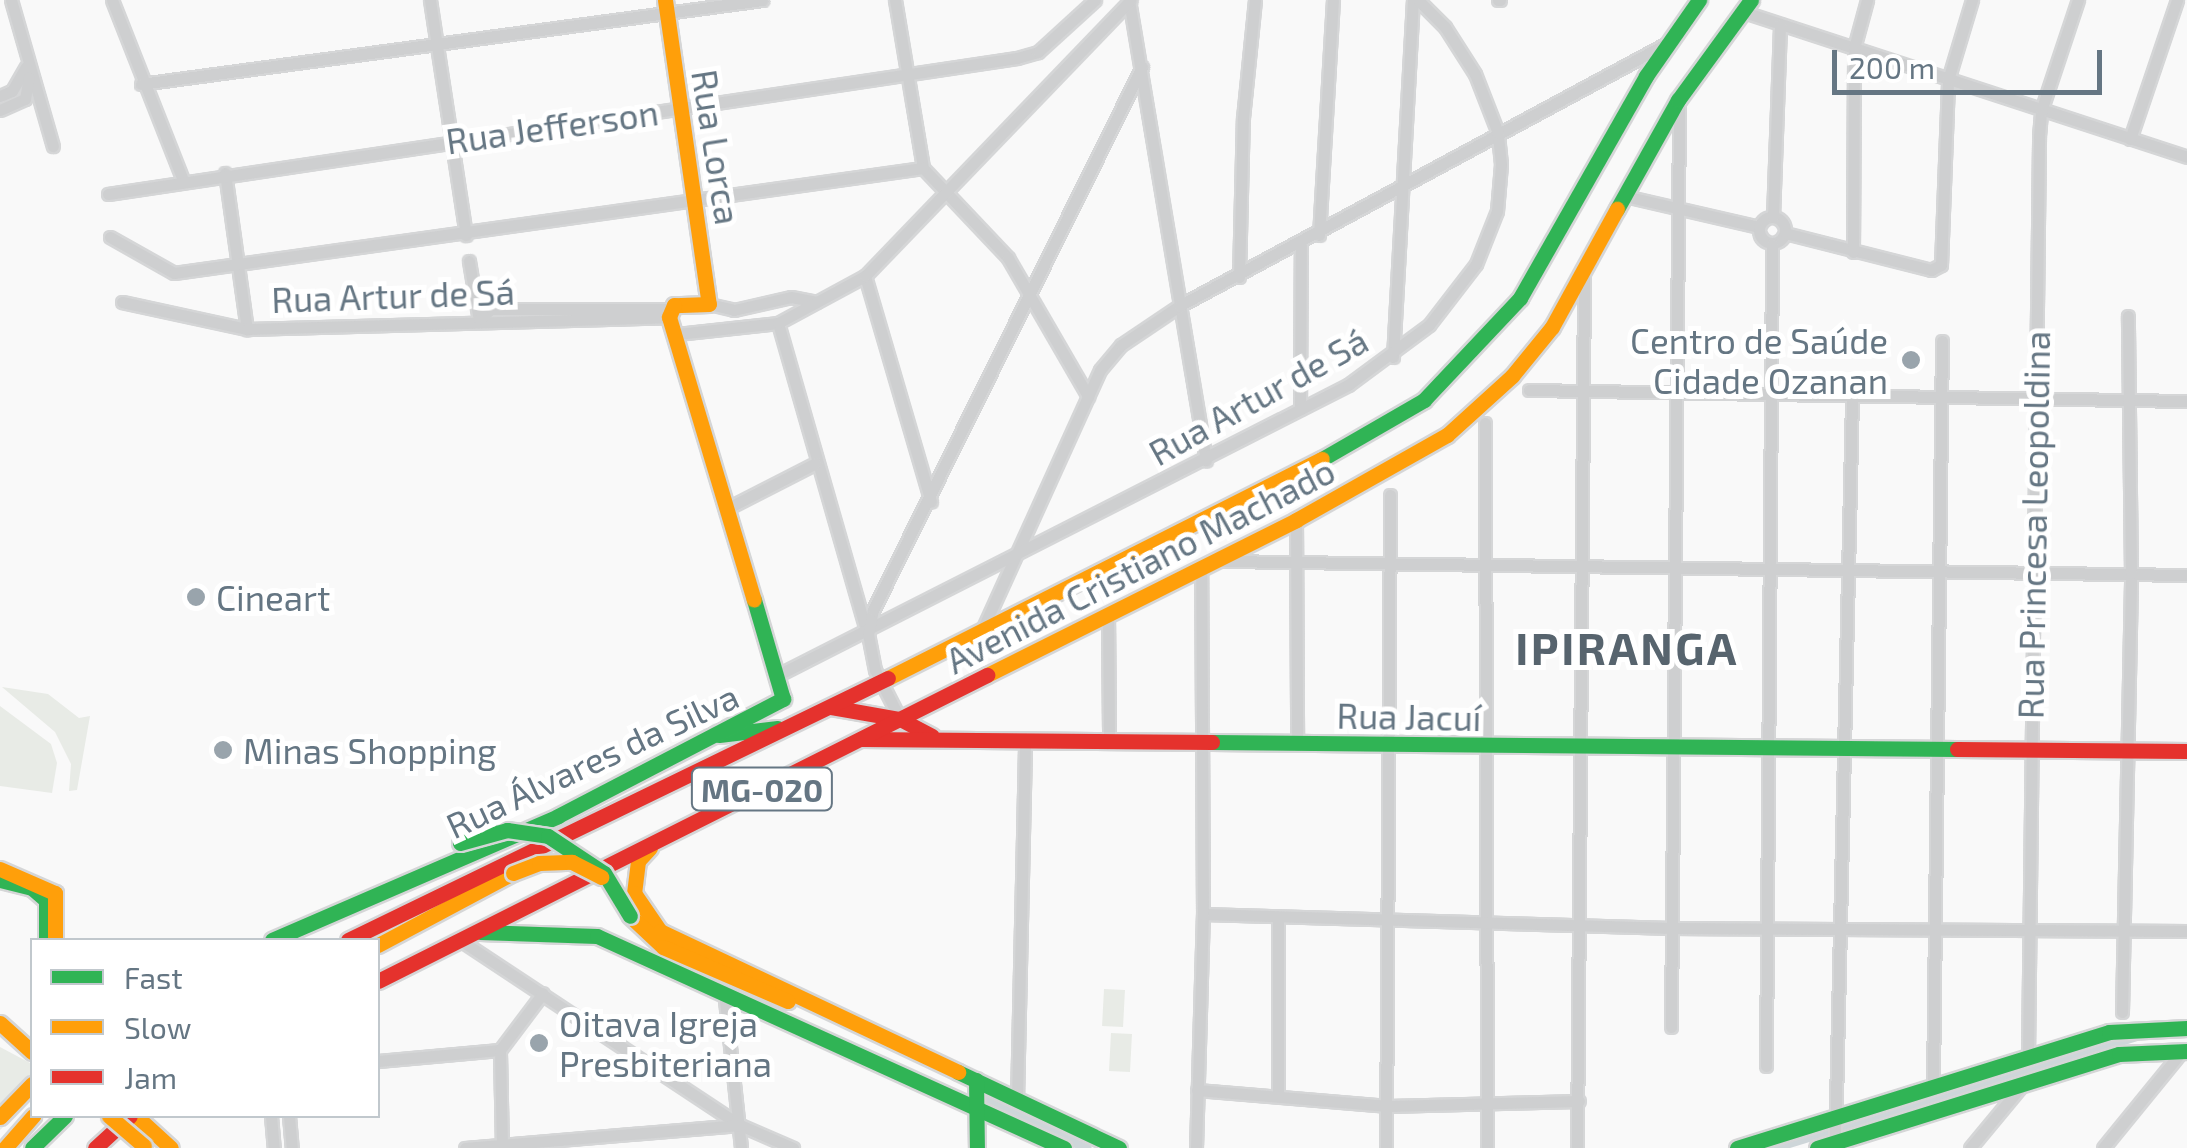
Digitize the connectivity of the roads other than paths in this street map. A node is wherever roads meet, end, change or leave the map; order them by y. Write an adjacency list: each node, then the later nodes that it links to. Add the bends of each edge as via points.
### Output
1 (11, 0): 22 (street)
2 (112, 0): 28 (street)
3 (430, 0): 20 (street)
4 (762, 0): 17 (street)
5 (895, 0): 25 (street)
6 (1094, 0): 25 (street, Rua Jefferson, via 1032,55)
7 (1130, 0): 24 (street); 44 (street, Rua Artur de Sá)
8 (1255, 0): 61 (street)
9 (1333, 0): 52 (street)
10 (1415, 0): 34 (street, Rua Artur de Sá, via 1461,50); 42 (street)
11 (1698, 0): 19 (main road, Avenida Cristiano Machado)
12 (1867, 0): 21 (street)
13 (1972, 0): 27 (street)
14 (2078, 0): 33 (street, Rua Princesa Leopoldina)
15 (2177, 0): 36 (street)
16 (1746, 6): 18 (street); 30 (main road, Avenida Cristiano Machado)
17 (666, 7): 20 (street); 31 (main road, Rua Lorca)
18 (1780, 24): 21 (street); 48 (street)
19 (1666, 44): 23 (street); 26 (main road, Avenida Cristiano Machado)
20 (437, 47): 28 (street); 35 (street)
21 (1854, 48): 27 (street); 56 (street)
22 (28, 63): 29 (street, via 12,91); 32 (street, via 24,99); 37 (street)
23 (1620, 64): 26 (street, via 1637,66); 34 (street)
24 (1142, 67): 62 (street); 66 (street)
25 (906, 74): 31 (street, Rua Jefferson); 39 (street)
26 (1644, 80): 107 (main road, Avenida Cristiano Machado, via 1552,251 1453,376 1366,437)
27 (1948, 80): 33 (street); 56 (street, via 1942,261 1931,270)
28 (142, 84): 41 (street)
29 (0, 96)
30 (1678, 100): 45 (main road, Avenida Cristiano Machado); 47 (street)
31 (680, 108): 35 (street, Rua Jefferson); 46 (main road, Rua Lorca)
32 (0, 110)
33 (2041, 111): 36 (street); 81 (street, Rua Princesa Leopoldina)
34 (1498, 133): 42 (street); 74 (street, Rua Artur de Sá, via 1501,192 1476,264 1429,325)
35 (450, 140): 40 (street, Rua Jefferson); 51 (street)
36 (2130, 140): 38 (street)
37 (53, 146)
38 (2187, 158)
39 (923, 168): 44 (street); 46 (street)
40 (225, 173): 41 (street, Rua Jefferson); 58 (street)
41 (183, 180): 43 (street, Rua Jefferson)
42 (1402, 188): 52 (street); 74 (street)
43 (108, 194)
44 (943, 196): 60 (street, Rua Artur de Sá); 62 (street, via 994,240)
45 (1629, 197): 47 (street); 59 (main road, Avenida Cristiano Machado)
46 (696, 200): 51 (street); 65 (main road, Rua Lorca)
47 (1680, 208): 49 (street); 77 (street)
48 (1773, 217): 49 (street); 50 (street)
49 (1759, 227): 54 (street)
50 (1785, 233): 54 (street); 56 (street)
51 (466, 235): 58 (street)
52 (1320, 235): 55 (street)
53 (110, 237): 58 (street, via 174,273)
54 (1772, 244): 78 (street)
55 (1302, 245): 61 (street); 85 (street)
56 (1854, 252)
57 (469, 261): 69 (street)
58 (239, 267): 71 (street)
59 (1584, 274): 76 (street); 92 (main road, Avenida Cristiano Machado, via 1532,352 1476,412 1416,456)
60 (865, 276): 64 (street, Rua Artur de Sá); 90 (street)
61 (1240, 277): 66 (street)
62 (1031, 295): 79 (street); 90 (street)
63 (122, 302): 71 (street, Rua Artur de Sá)
64 (817, 302): 65 (street, Rua Artur de Sá, via 791,298 734,310); 70 (street, Rua Artur de Sá)
65 (709, 304): 67 (main road, Rua Artur de Sá)
66 (1179, 306): 79 (street, via 1121,345); 87 (street)
67 (669, 313): 69 (street, Rua Artur de Sá, via 490,309); 72 (main road, Rua Álvares da Silva)
68 (2128, 316): 83 (street)
69 (479, 321): 71 (street, Rua Artur de Sá)
70 (778, 323): 72 (street, Rua Artur de Sá); 88 (street)
71 (247, 329)
72 (677, 334): 91 (main road, Rua Álvares da Silva)
73 (1942, 340): 82 (street)
74 (1393, 357): 85 (street, Rua Artur de Sá)
75 (1529, 390): 76 (street)
76 (1584, 390): 77 (street); 98 (street)
77 (1678, 393): 78 (street); 100 (street)
78 (1774, 395): 80 (street); 99 (street)
79 (1088, 396): 93 (street)
80 (1852, 396): 82 (street); 101 (street)
81 (2035, 398): 82 (street); 83 (street); 103 (street, Rua Princesa Leopoldina)
82 (1940, 399): 102 (street)
83 (2131, 400): 84 (street); 104 (street)
84 (2187, 402)
85 (1300, 409): 87 (street, Rua Artur de Sá)
86 (1485, 423): 96 (street)
87 (1206, 461): 93 (street, Rua Artur de Sá)
88 (816, 463): 91 (street); 108 (street)
89 (1390, 495): 97 (street)
90 (931, 502): 108 (street, via 873,610)
91 (726, 509): 109 (main road, Rua Álvares da Silva)
92 (1296, 520): 94 (street); 95 (main road, Avenida Cristiano Machado)
93 (1015, 559): 107 (street); 108 (street, Rua Artur de Sá)
94 (1296, 562): 95 (street); 97 (street); 120 (street)
95 (1208, 564): 106 (main road, Avenida Cristiano Machado); 119 (street)
96 (1486, 564): 97 (street); 98 (street); 124 (street)
97 (1394, 565): 121 (street)
98 (1582, 567): 100 (street); 126 (street)
99 (1772, 569): 100 (street); 101 (street); 123 (street)
100 (1677, 570): 122 (street)
101 (1853, 570): 102 (street); 125 (street)
102 (1938, 571): 103 (street); 127 (street)
103 (2032, 573): 104 (street); 128 (street, Rua Princesa Leopoldina)
104 (2131, 574): 105 (street); 129 (street)
105 (2187, 575)
106 (1108, 615): 112 (main road, Avenida Cristiano Machado); 118 (street)
107 (981, 632): 110 (main road, Avenida Cristiano Machado)
108 (868, 634): 109 (street, Rua Artur de Sá); 110 (street)
109 (778, 675): 114 (main road, Rua Álvares da Silva, via 779,704)
110 (878, 684): 111 (main road, Avenida Cristiano Machado); 112 (street)
111 (830, 707): 112 (main road, Rua Jacuí / MG-020); 113 (main road, Avenida Cristiano Machado / MG-020)
112 (900, 719): 115 (main road, Rua Jacuí / MG-020); 116 (main road, Avenida Cristiano Machado)
113 (790, 727): 114 (main road); 152 (main road, Avenida Cristiano Machado / MG-020)
114 (719, 735): 138 (main road, Rua Álvares da Silva, via 558,816)
115 (936, 738): 116 (main road, Rua Jacuí / MG-020); 117 (main road, Rua Jacuí / MG-020)
116 (861, 739): 131 (main road, Avenida Cristiano Machado / MG-020)
117 (1025, 739): 118 (main road, Rua Jacuí / MG-020); 179 (street)
118 (1109, 741): 119 (main road, Rua Jacuí / MG-020)
119 (1203, 744): 120 (main road, Rua Jacuí / MG-020); 134 (street)
120 (1297, 744): 121 (main road, Rua Jacuí / MG-020)
121 (1391, 746): 124 (main road, Rua Jacuí / MG-020); 137 (street)
122 (1674, 746): 123 (main road, Rua Jacuí / MG-020); 126 (main road, Rua Jacuí / MG-020); 143 (street)
123 (1770, 746): 125 (main road, Rua Jacuí / MG-020); 142 (street)
124 (1485, 747): 126 (main road, Rua Jacuí / MG-020); 139 (street)
125 (1848, 747): 127 (main road, Rua Jacuí / MG-020); 141 (street)
126 (1582, 748): 140 (street)
127 (1938, 750): 128 (main road, Rua Jacuí / MG-020); 144 (street)
128 (2030, 750): 129 (main road, Rua Jacuí / MG-020); 145 (street, Rua Princesa Leopoldina)
129 (2124, 750): 130 (main road, Rua Jacuí / MG-020); 146 (street)
130 (2187, 751)
131 (664, 838): 148 (main road, Avenida Cristiano Machado / MG-020); 158 (main road, via 638,861 634,893 645,918)
132 (0, 869): 150 (main road, via 55,893)
133 (0, 880): 149 (main road, via 32,888 46,900)
134 (1204, 914): 136 (street); 177 (street)
135 (630, 916): 138 (main road, bridge, via 604,873 548,836 497,831 460,843); 154 (main road, bridge, via 600,876 572,862 538,863); 156 (main road, via 663,948)
136 (1278, 918): 137 (street); 178 (street)
137 (1388, 921): 139 (street); 182 (street)
138 (316, 923): 151 (main road, Rua Álvares da Silva)
139 (1486, 923): 140 (street); 181 (street)
140 (1577, 924): 143 (street); 180 (street)
141 (1840, 926): 142 (street); 144 (street); 185 (street)
142 (1766, 927): 143 (street); 172 (street)
143 (1672, 928): 161 (street)
144 (1934, 928): 145 (street); 175 (street)
145 (2026, 929): 146 (street); 169 (street, Rua Princesa Leopoldina)
146 (2122, 930): 147 (street); 159 (street)
147 (2187, 930)
148 (476, 932): 153 (main road, Avenida Cristiano Machado / MG-020); 156 (main road, via 596,936)
149 (46, 938)
150 (54, 938)
151 (277, 938)
152 (352, 938)
153 (460, 940): 155 (main road, Avenida Cristiano Machado / MG-020); 157 (street)
154 (380, 944)
155 (380, 980)
156 (723, 984): 158 (main road); 170 (main road); 194 (street)
157 (543, 993): 165 (street); 194 (street)
158 (820, 1010): 163 (main road)
159 (2122, 1012)
160 (0, 1022): 167 (main road)
161 (1672, 1028)
162 (2187, 1028): 169 (main road, via 2122,1029)
163 (880, 1036): 170 (main road); 173 (main road)
164 (0, 1039): 168 (main road)
165 (500, 1050): 171 (street); 197 (street)
166 (2185, 1050): 174 (main road, via 2118,1054); 218 (street)
167 (30, 1052)
168 (30, 1053)
169 (2028, 1056): 175 (main road)
170 (868, 1060): 183 (main road)
171 (380, 1061)
172 (1766, 1066)
173 (976, 1080): 179 (main road); 183 (main road)
174 (2024, 1083): 196 (main road); 217 (street)
175 (1934, 1085): 185 (main road)
176 (30, 1086): 184 (main road)
177 (1198, 1090): 178 (street); 211 (street)
178 (1278, 1093): 182 (street)
179 (1017, 1100): 210 (main road)
180 (1579, 1102): 181 (street); 214 (street)
181 (1490, 1104): 182 (street); 213 (street)
182 (1388, 1106): 212 (street)
183 (973, 1108): 208 (main road); 209 (main road)
184 (0, 1117)
185 (1837, 1117): 196 (street); 215 (main road)
186 (31, 1118): 199 (main road)
187 (44, 1118): 200 (main road)
188 (64, 1118): 201 (main road)
189 (111, 1118): 198 (main road, bridge)
190 (131, 1118): 202 (main road)
191 (136, 1118): 195 (main road)
192 (271, 1118): 203 (street)
193 (289, 1118): 204 (street)
194 (740, 1125): 197 (street); 206 (street); 207 (street)
195 (168, 1144)
196 (1835, 1145): 216 (main road)
197 (502, 1146): 205 (street)
198 (145, 1147)
199 (5, 1148)
200 (18, 1148)
201 (32, 1148)
202 (96, 1148)
203 (274, 1148)
204 (292, 1148)
205 (465, 1148)
206 (741, 1148)
207 (793, 1148)
208 (977, 1148)
209 (1064, 1148)
210 (1120, 1148)
211 (1196, 1148)
212 (1386, 1148)
213 (1487, 1148)
214 (1577, 1148)
215 (1737, 1148)
216 (1818, 1148)
217 (1970, 1148)
218 (2102, 1148)

